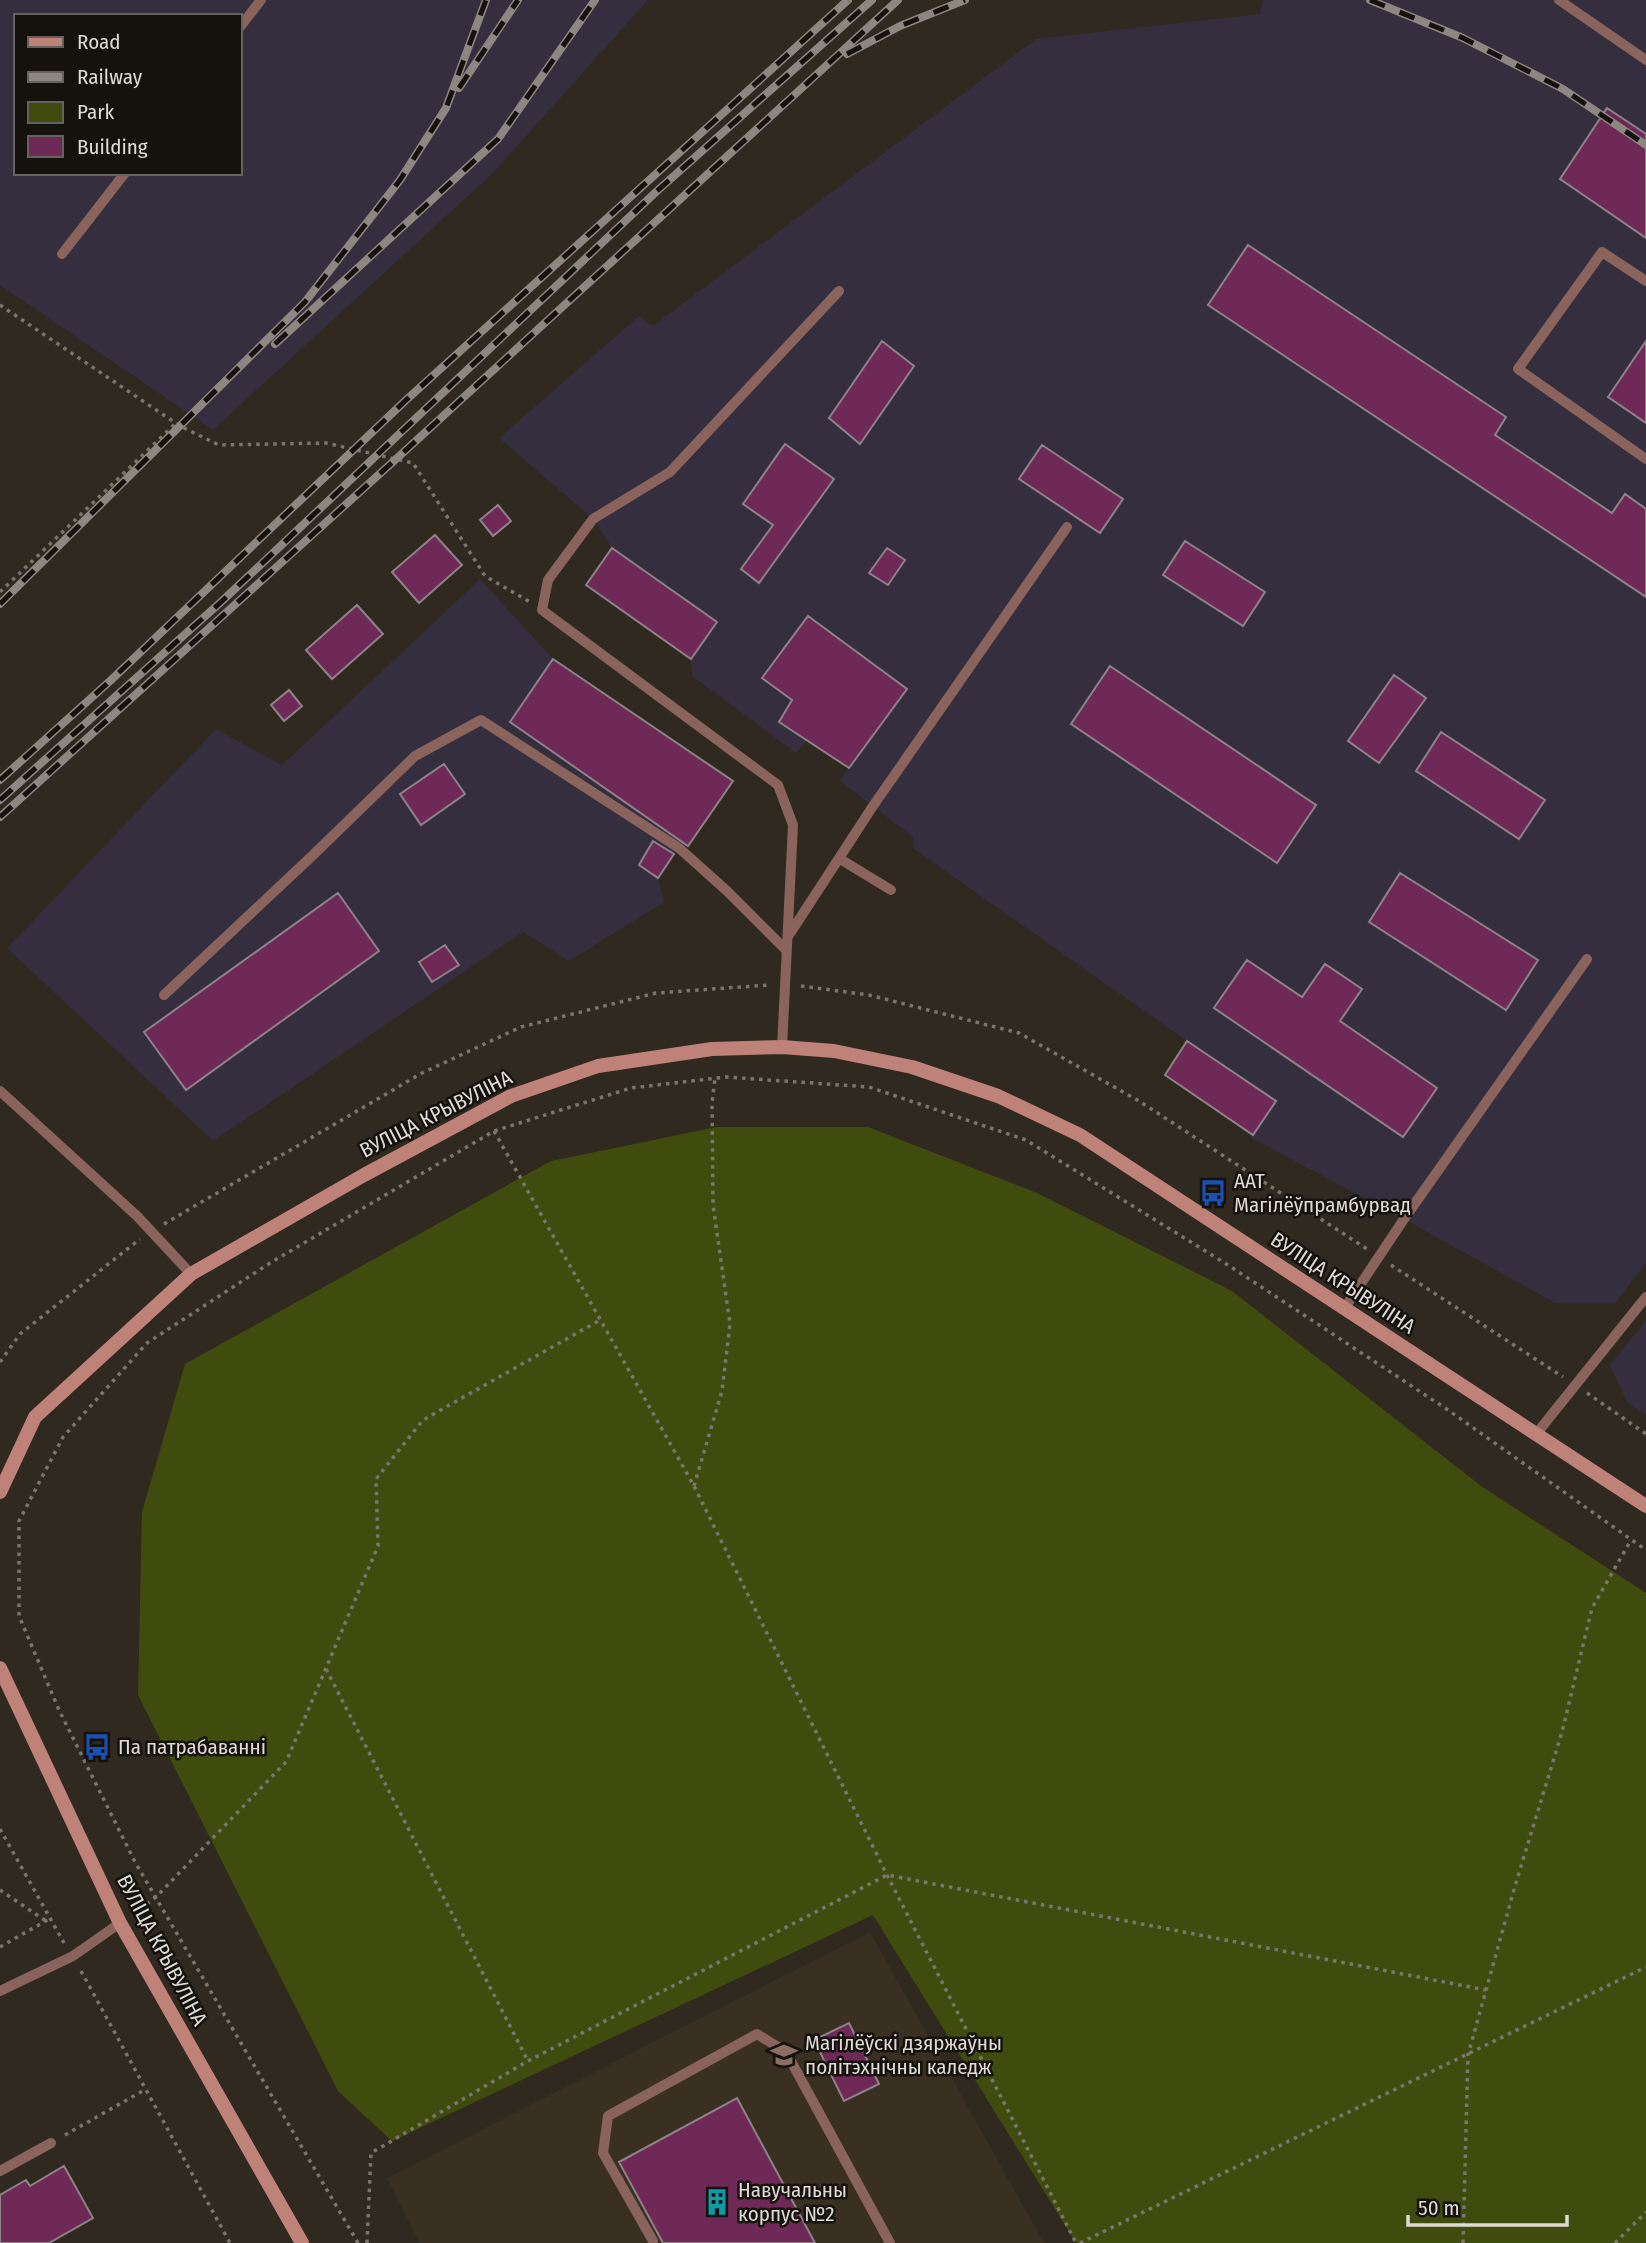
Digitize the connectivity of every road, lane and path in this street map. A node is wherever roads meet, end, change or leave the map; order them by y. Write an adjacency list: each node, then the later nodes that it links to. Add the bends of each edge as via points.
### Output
1 (261, 0): 3 (lane)
2 (1559, 0): 4 (lane)
3 (242, 24)
4 (1646, 60)
5 (123, 175): 6 (lane)
6 (62, 254)
7 (1646, 281): 11 (lane, via 1602,252 1518,369)
8 (839, 291): 14 (lane, via 670,472 593,519 548,580)
9 (0, 305): 10 (path)
10 (176, 423): 13 (path); 14 (path, via 219,445 326,443 413,463 485,576)
11 (1646, 459)
12 (1067, 527): 15 (lane)
13 (0, 592)
14 (542, 610): 17 (lane, via 778,785 793,825)
15 (840, 859): 16 (lane); 17 (lane)
16 (891, 890)
17 (788, 937): 18 (lane)
18 (787, 951): 20 (lane); 21 (lane, via 679,848 481,720 415,756)
19 (1587, 959): 27 (lane)
20 (785, 984): 22 (lane); 26 (path, via 656,993 521,1027 422,1073); 27 (path, via 869,995 1018,1033 1139,1101)
21 (163, 995)
22 (782, 1047): 28 (main road, ВУЛІЦА КРЫВУЛІНА, via 712,1049 598,1066 511,1096); 30 (main road, ВУЛІЦА КРЫВУЛІНА, via 834,1051 912,1067 998,1096 1080,1136)
23 (715, 1079): 25 (path, via 631,1087); 36 (path, via 713,1205 730,1324 722,1391); 39 (path, via 869,1087 1027,1140 1228,1265)
24 (0, 1091): 26 (lane)
25 (494, 1131): 31 (path); 46 (path, via 270,1263 148,1343 63,1437 19,1521 19,1616 59,1710)
26 (150, 1232): 28 (lane); 32 (path, via 20,1334)
27 (1380, 1258): 30 (lane); 33 (path)
28 (191, 1275): 37 (main road, ВУЛІЦА КРЫВУЛІНА, via 35,1417)
29 (1646, 1297): 33 (lane)
30 (1344, 1309): 34 (main road, ВУЛІЦА КРЫВУЛІНА)
31 (600, 1320): 36 (path); 42 (path, via 423,1419 376,1479 378,1546)
32 (0, 1362)
33 (1576, 1385): 34 (lane); 35 (path)
34 (1537, 1433): 38 (main road, ВУЛІЦА КРЫВУЛІНА)
35 (1646, 1434)
36 (694, 1486): 44 (path)
37 (0, 1492)
38 (1646, 1506)
39 (1631, 1540): 40 (path); 52 (path, via 1592,1608 1562,1732)
40 (1646, 1550)
41 (0, 1668): 48 (main road, ВУЛІЦА КРЫВУЛІНА)
42 (326, 1669): 46 (path, via 286,1762); 55 (path)
43 (0, 1829): 47 (path)
44 (887, 1875): 52 (path); 55 (path); 66 (path)
45 (0, 1890): 47 (path)
46 (156, 1897): 48 (path); 63 (path)
47 (48, 1920): 49 (path); 50 (path)
48 (120, 1923): 50 (lane); 62 (main road, ВУЛІЦА КРЫВУЛІНА)
49 (0, 1947)
50 (73, 1955): 53 (lane); 56 (path)
51 (1646, 1968): 54 (path)
52 (1486, 1990): 54 (path)
53 (0, 1992)
54 (1468, 2055): 66 (path); 67 (path)
55 (528, 2061): 64 (path, via 371,2153)
56 (146, 2089): 57 (path); 61 (path)
57 (51, 2143): 58 (lane)
58 (0, 2171)
59 (1646, 2212): 68 (path)
60 (653, 2241): 65 (lane, via 603,2153 608,2116 757,2034 786,2052)
61 (230, 2243)
62 (302, 2243)
63 (358, 2243)
64 (367, 2243)
65 (890, 2243)
66 (1078, 2243)
67 (1463, 2243)
68 (1615, 2243)

